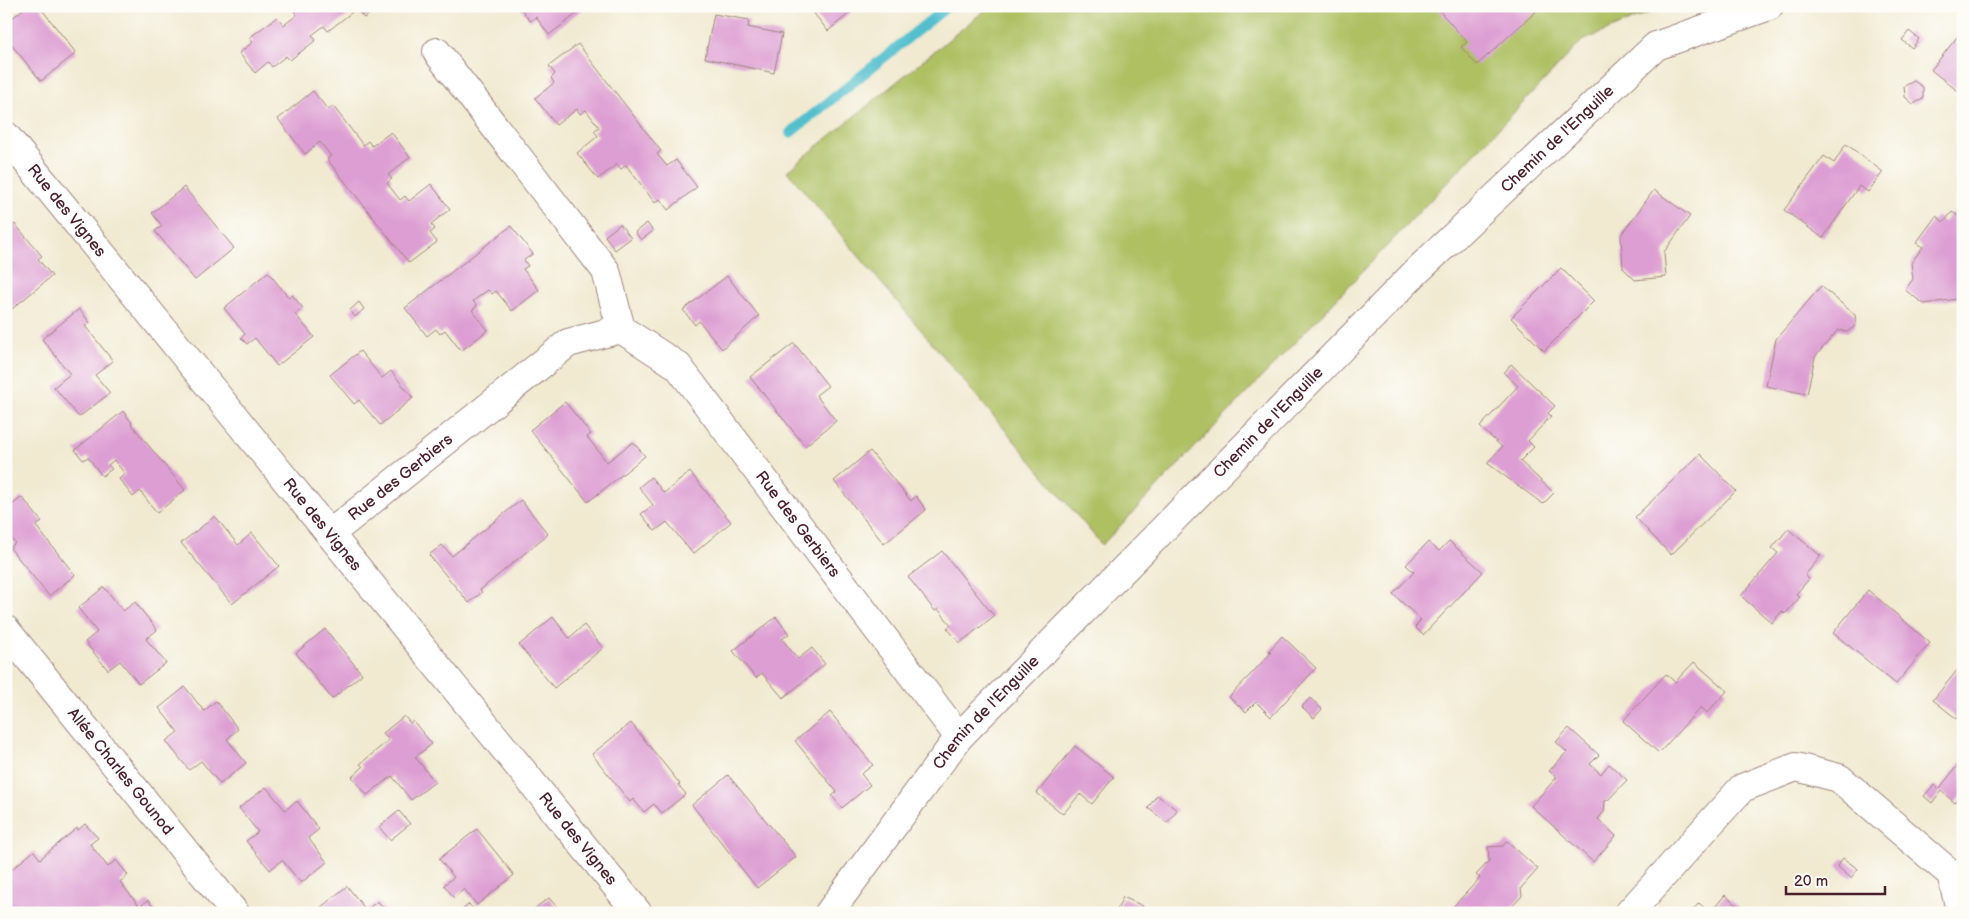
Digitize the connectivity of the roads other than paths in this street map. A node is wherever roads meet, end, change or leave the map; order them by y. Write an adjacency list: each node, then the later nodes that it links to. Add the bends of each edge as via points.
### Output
1 (1770, 6): 7 (street, Chemin de l'Enguille, via 1656,46 1417,271)
2 (437, 52): 4 (street, via 606,271)
3 (6, 136): 5 (street, Rue des Vignes)
4 (621, 329): 5 (street, Rue des Gerbiers, via 568,343); 7 (street, Rue des Gerbiers, via 678,366)
5 (331, 533): 9 (street, Rue des Vignes)
6 (6, 630): 8 (street, Allée Charles Gounod)
7 (959, 737): 10 (street, Chemin de l'Enguille)
8 (235, 913)
9 (638, 913)
10 (829, 913)
11 (1629, 913): 12 (street, via 1742,788 1796,767 1839,778 1951,874)
12 (1961, 913)

